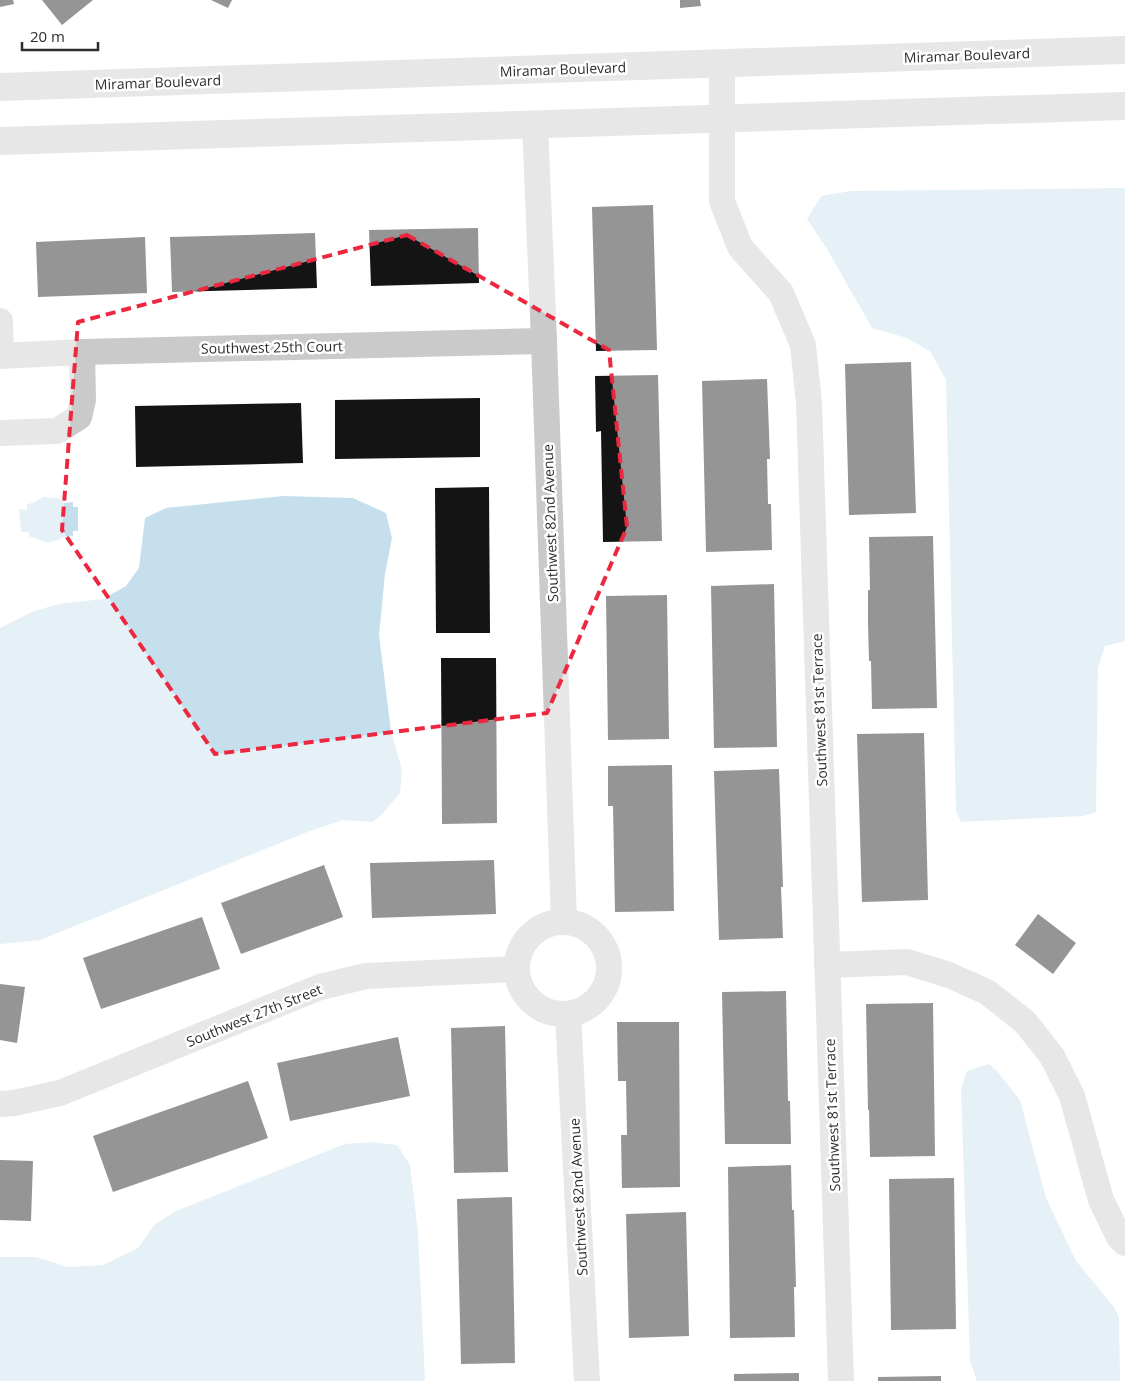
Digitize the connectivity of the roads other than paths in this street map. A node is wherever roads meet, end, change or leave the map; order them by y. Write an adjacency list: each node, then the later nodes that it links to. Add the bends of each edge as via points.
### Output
1 (1125, 50): 2 (street, Miramar Boulevard)
2 (722, 63): 3 (street, Miramar Boulevard); 5 (street, Southwest 81st Terrace)
3 (0, 88)
4 (1125, 106): 5 (street)
5 (722, 118): 6 (street); 14 (street, Southwest 81st Terrace, via 722,201 740,248 781,293 804,345 809,412)
6 (535, 124): 7 (street); 9 (street, Southwest 82nd Avenue)
7 (0, 141)
8 (0, 321): 11 (street)
9 (544, 340): 10 (street, Southwest 25th Court); 13 (street, Southwest 82nd Avenue)
10 (82, 352): 11 (street, Southwest 25th Court); 12 (street, via 83,400 79,417 57,431)
11 (1, 356)
12 (0, 433)
13 (564, 922): 15 (street, via 549,924 536,931 519,955); 16 (street, via 593,932 608,958 609,974 596,1001 583,1010)
14 (827, 965): 18 (street, via 907,962 949,975 987,992 1025,1022 1052,1056 1072,1096 1102,1200); 20 (street, Southwest 81st Terrace)
15 (517, 969): 16 (street, via 520,984 539,1007); 17 (street, Southwest 27th Street, via 366,976 320,987 60,1093)
16 (568, 1014): 19 (street, Southwest 82nd Avenue)
17 (0, 1104)
18 (1125, 1243)
19 (588, 1381)
20 (841, 1381)

